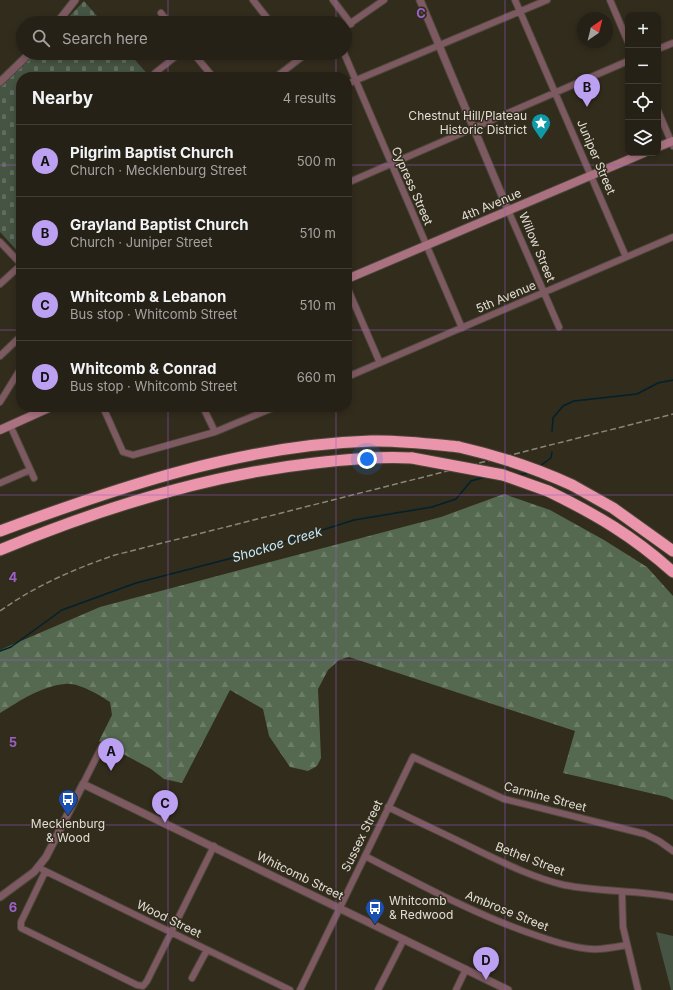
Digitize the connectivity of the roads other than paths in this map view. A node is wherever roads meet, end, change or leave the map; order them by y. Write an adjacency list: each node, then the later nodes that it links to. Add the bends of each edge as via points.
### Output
1 (75, 0): 11 (street)
2 (253, 0): 13 (street)
3 (333, 0): 14 (street)
4 (384, 0): 15 (street)
5 (420, 0): 18 (street, Willow Street)
6 (515, 0): 9 (street, Juniper Street)
7 (547, 0): 9 (street)
8 (610, 0): 16 (street)
9 (520, 12): 18 (street); 34 (street, Juniper Street)
10 (161, 13): 12 (street)
11 (62, 16)
12 (163, 16)
13 (266, 16)
14 (342, 16)
15 (352, 23)
16 (625, 35)
17 (673, 43): 19 (street)
18 (440, 45): 31 (street); 36 (street, Willow Street)
19 (660, 48)
20 (23, 60): 32 (street)
21 (171, 60): 26 (street)
22 (199, 60): 27 (street)
23 (297, 60): 28 (street)
24 (347, 60): 29 (street, Cypress Street)
25 (625, 62): 34 (street)
26 (156, 72)
27 (209, 72)
28 (282, 72)
29 (352, 72)
30 (352, 73): 31 (street, Cypress Street)
31 (355, 80): 33 (street); 40 (street, Cypress Street)
32 (0, 82)
33 (352, 82)
34 (556, 92): 36 (street); 41 (street, Juniper Street)
35 (661, 119): 37 (street)
36 (473, 128): 40 (street); 43 (street, Willow Street)
37 (672, 143): 38 (main road)
38 (661, 146)
39 (637, 156): 41 (main road, 4th Avenue)
40 (391, 165): 42 (street); 46 (street, Cypress Street)
41 (591, 175): 43 (main road, 4th Avenue); 47 (street, Juniper Street)
42 (352, 182)
43 (508, 210): 46 (main road, 4th Avenue); 52 (street, Willow Street)
44 (673, 237): 47 (street, 5th Avenue)
45 (0, 242): 48 (street)
46 (426, 246): 50 (main road, 4th Avenue); 55 (street, Cypress Street)
47 (626, 257): 52 (street, 5th Avenue)
48 (16, 260)
49 (16, 270): 51 (street)
50 (352, 278)
51 (0, 284)
52 (544, 292): 54 (street, Willow Street); 55 (street, 5th Avenue)
53 (352, 299): 58 (street)
54 (559, 327)
55 (462, 328): 58 (street, 5th Avenue)
56 (16, 341): 57 (street)
57 (0, 356)
58 (380, 363): 59 (street, 5th Avenue)
59 (352, 375)
60 (16, 376): 61 (street)
61 (0, 402)
62 (40, 412): 66 (main road)
63 (105, 412): 68 (street, via 126,454 133,456)
64 (205, 412): 68 (street)
65 (263, 412): 68 (street)
66 (10, 425): 67 (main road); 69 (street)
67 (0, 430)
68 (215, 432)
69 (30, 470): 70 (street); 71 (street)
70 (34, 478)
71 (0, 483)
72 (0, 531): 74 (highway, bridge, via 115,490 179,472 253,455 372,441 459,447 497,456 572,485 613,508)
73 (0, 550): 75 (highway, bridge, via 94,513 246,474 284,466 363,458 412,458 503,475 548,491 618,528)
74 (673, 551)
75 (673, 572)
76 (102, 746): 78 (street)
77 (413, 757): 79 (street, Sussex Street); 81 (street, Carmine Street, via 504,799 645,834)
78 (83, 784): 80 (street, Whitcomb Street); 83 (street, via 49,852)
79 (388, 808): 82 (street, Sussex Street); 85 (street, Bethel Street, via 538,877 563,884)
80 (214, 846): 88 (street, Whitcomb Street); 89 (street)
81 (673, 851)
82 (365, 856): 88 (street, Sussex Street); 91 (street, Ambrose Street, via 522,931 561,944 590,949)
83 (38, 868): 84 (street, Wood Street); 86 (street)
84 (45, 872): 89 (street, Wood Street); 89 (street, via 20,926 137,985 143,986 147,981)
85 (622, 892): 87 (street, Bethel Street); 91 (street)
86 (0, 897)
87 (673, 897)
88 (339, 908): 90 (street, Whitcomb Street); 96 (street, Sussex Street)
89 (171, 932): 92 (street, Wood Street)
90 (404, 939): 93 (street, Whitcomb Street); 97 (street)
91 (627, 945): 100 (street)
92 (207, 950): 94 (street); 95 (street, Wood Street)
93 (466, 970): 98 (street); 99 (street, Whitcomb Street)
94 (192, 978)
95 (290, 990)
96 (300, 990)
97 (378, 990)
98 (456, 990)
99 (508, 990)
100 (638, 990)

